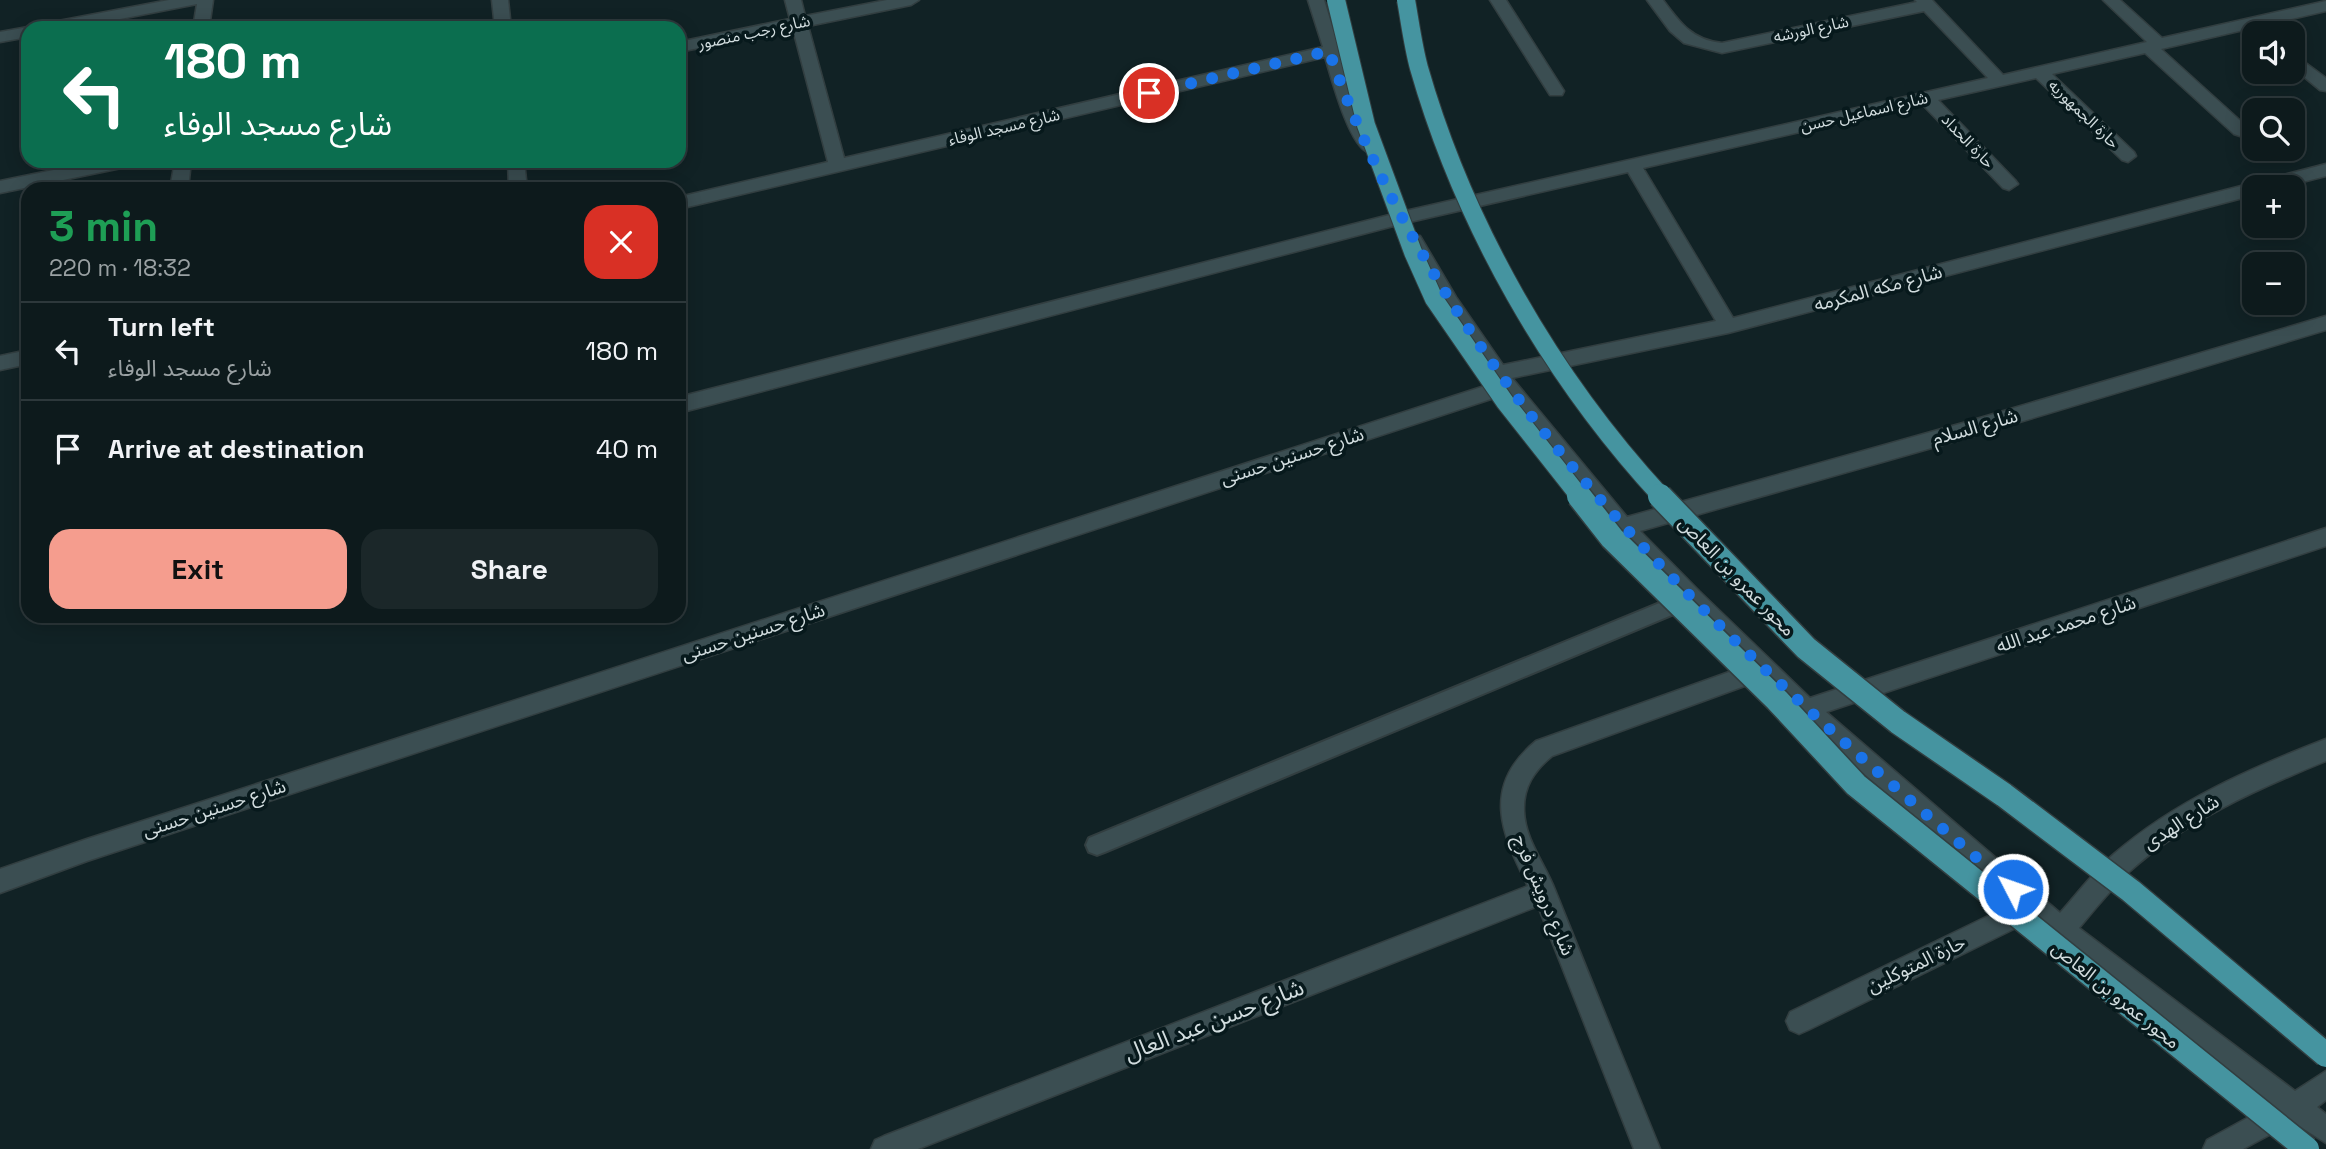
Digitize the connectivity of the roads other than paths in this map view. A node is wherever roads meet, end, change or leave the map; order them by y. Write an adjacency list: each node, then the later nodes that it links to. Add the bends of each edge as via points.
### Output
1 (195, 0): 15 (street)
2 (205, 0): 16 (street)
3 (500, 0): 17 (street)
4 (793, 0): 19 (street)
5 (911, 0): 19 (street, شارع رجب منصور)
6 (1316, 0): 25 (street)
7 (1336, 0): 71 (main road, محور عمرو بن العاص, bridge, via 1366,125 1434,299 1505,402 1612,538 1777,700 1856,785)
8 (1406, 0): 64 (main road, محور عمرو بن العاص, bridge, via 1419,67 1480,226 1535,328 1598,421 1658,493 1806,648 1898,722 2131,891)
9 (1498, 0): 30 (street)
10 (1655, 0): 12 (street, شارع الورشه, via 1684,37 1695,44 1722,48)
11 (2111, 0): 24 (street)
12 (1925, 2): 28 (street)
13 (2301, 5): 14 (street, شارع اسماعيل حسن); 18 (street, شارع اسماعيل حسن)
14 (2326, 6)
15 (85, 21)
16 (202, 21)
17 (502, 21)
18 (2270, 21)
19 (799, 23): 23 (street, شارع رجب منصور); 35 (street)
20 (2242, 31): 24 (street, شارع اسماعيل حسن)
21 (21, 33): 22 (street)
22 (0, 37)
23 (686, 46)
24 (2154, 46): 27 (street, شارع اسماعيل حسن); 32 (street)
25 (1329, 51): 35 (street, شارع مسجد الوفاء); 45 (street, via 1348,105)
26 (2305, 69): 29 (street)
27 (2040, 72): 28 (street, شارع اسماعيل حسن); 33 (street, حارة الجمهوريه)
28 (2000, 81): 31 (street, شارع اسماعيل حسن)
29 (2326, 86)
30 (1556, 92)
31 (1926, 98): 34 (street, شارع اسماعيل حسن); 41 (street, حارة الحداد)
32 (2240, 130)
33 (2128, 156)
34 (1633, 165): 45 (street, شارع اسماعيل حسن); 47 (street)
35 (838, 166): 44 (street, شارع مسجد الوفاء)
36 (92, 168): 39 (street)
37 (2326, 170): 38 (street)
38 (2305, 175)
39 (24, 182)
40 (21, 183): 42 (street)
41 (2009, 184)
42 (0, 187)
43 (2242, 192): 47 (street, شارع مكه المكرمه)
44 (686, 201)
45 (1401, 218): 50 (street); 51 (street, شارع اسماعيل حسن)
46 (2326, 323): 52 (street, شارع السلام)
47 (1727, 326): 50 (street, شارع مكه المكرمه)
48 (21, 358): 49 (street)
49 (0, 363)
50 (1503, 380): 52 (street); 59 (street, شارع حسنين حسنى)
51 (686, 403)
52 (1623, 527): 54 (street)
53 (2326, 537): 56 (street, شارع محمد عبد الله)
54 (1691, 598): 55 (street); 58 (lane)
55 (1765, 669): 56 (street); 60 (street, شارع درويش فرج, via 1544,748 1529,759 1513,793 1512,813)
56 (1806, 709): 61 (street)
57 (2326, 750): 62 (street, شارع الهدى, via 2193,811 2129,856)
58 (1097, 845)
59 (0, 881)
60 (1544, 892): 68 (street, شارع حسن عبد العال); 69 (street, شارع درويش فرج)
61 (2034, 907): 62 (street); 63 (street, حارة المتوكلين)
62 (2062, 930): 66 (street)
63 (1799, 1021)
64 (2326, 1055)
65 (2326, 1084): 66 (street)
66 (2297, 1106): 67 (street); 70 (street)
67 (2326, 1130)
68 (884, 1149)
69 (1647, 1149)
70 (2216, 1149)
71 (2307, 1149)

